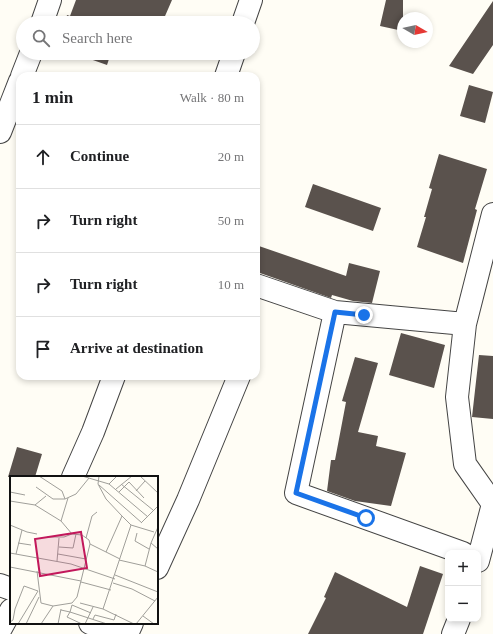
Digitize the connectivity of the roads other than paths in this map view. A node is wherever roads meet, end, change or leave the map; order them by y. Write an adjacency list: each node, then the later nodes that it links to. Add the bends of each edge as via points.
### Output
1 (50, 0): 3 (street)
2 (251, 0): 4 (street)
3 (44, 16)
4 (246, 16)
5 (28, 60): 7 (street)
6 (232, 60): 8 (street)
7 (24, 72)
8 (227, 72)
9 (16, 91): 10 (street)
10 (0, 132)
11 (493, 214): 14 (street)
12 (260, 286): 13 (street)
13 (335, 312): 14 (street); 19 (street, via 296,493)
14 (465, 324): 18 (street, via 457,397 465,464)
15 (112, 380): 17 (street)
16 (237, 380): 21 (street)
17 (73, 476)
18 (493, 504): 20 (street)
19 (452, 550)
20 (477, 550)
21 (158, 566)
22 (0, 585): 23 (street)
23 (10, 589)
24 (10, 612): 28 (street)
25 (458, 622): 31 (street)
26 (92, 624): 29 (street)
27 (132, 624): 30 (street)
28 (0, 630)
29 (116, 634)
30 (127, 634)
31 (453, 634)

